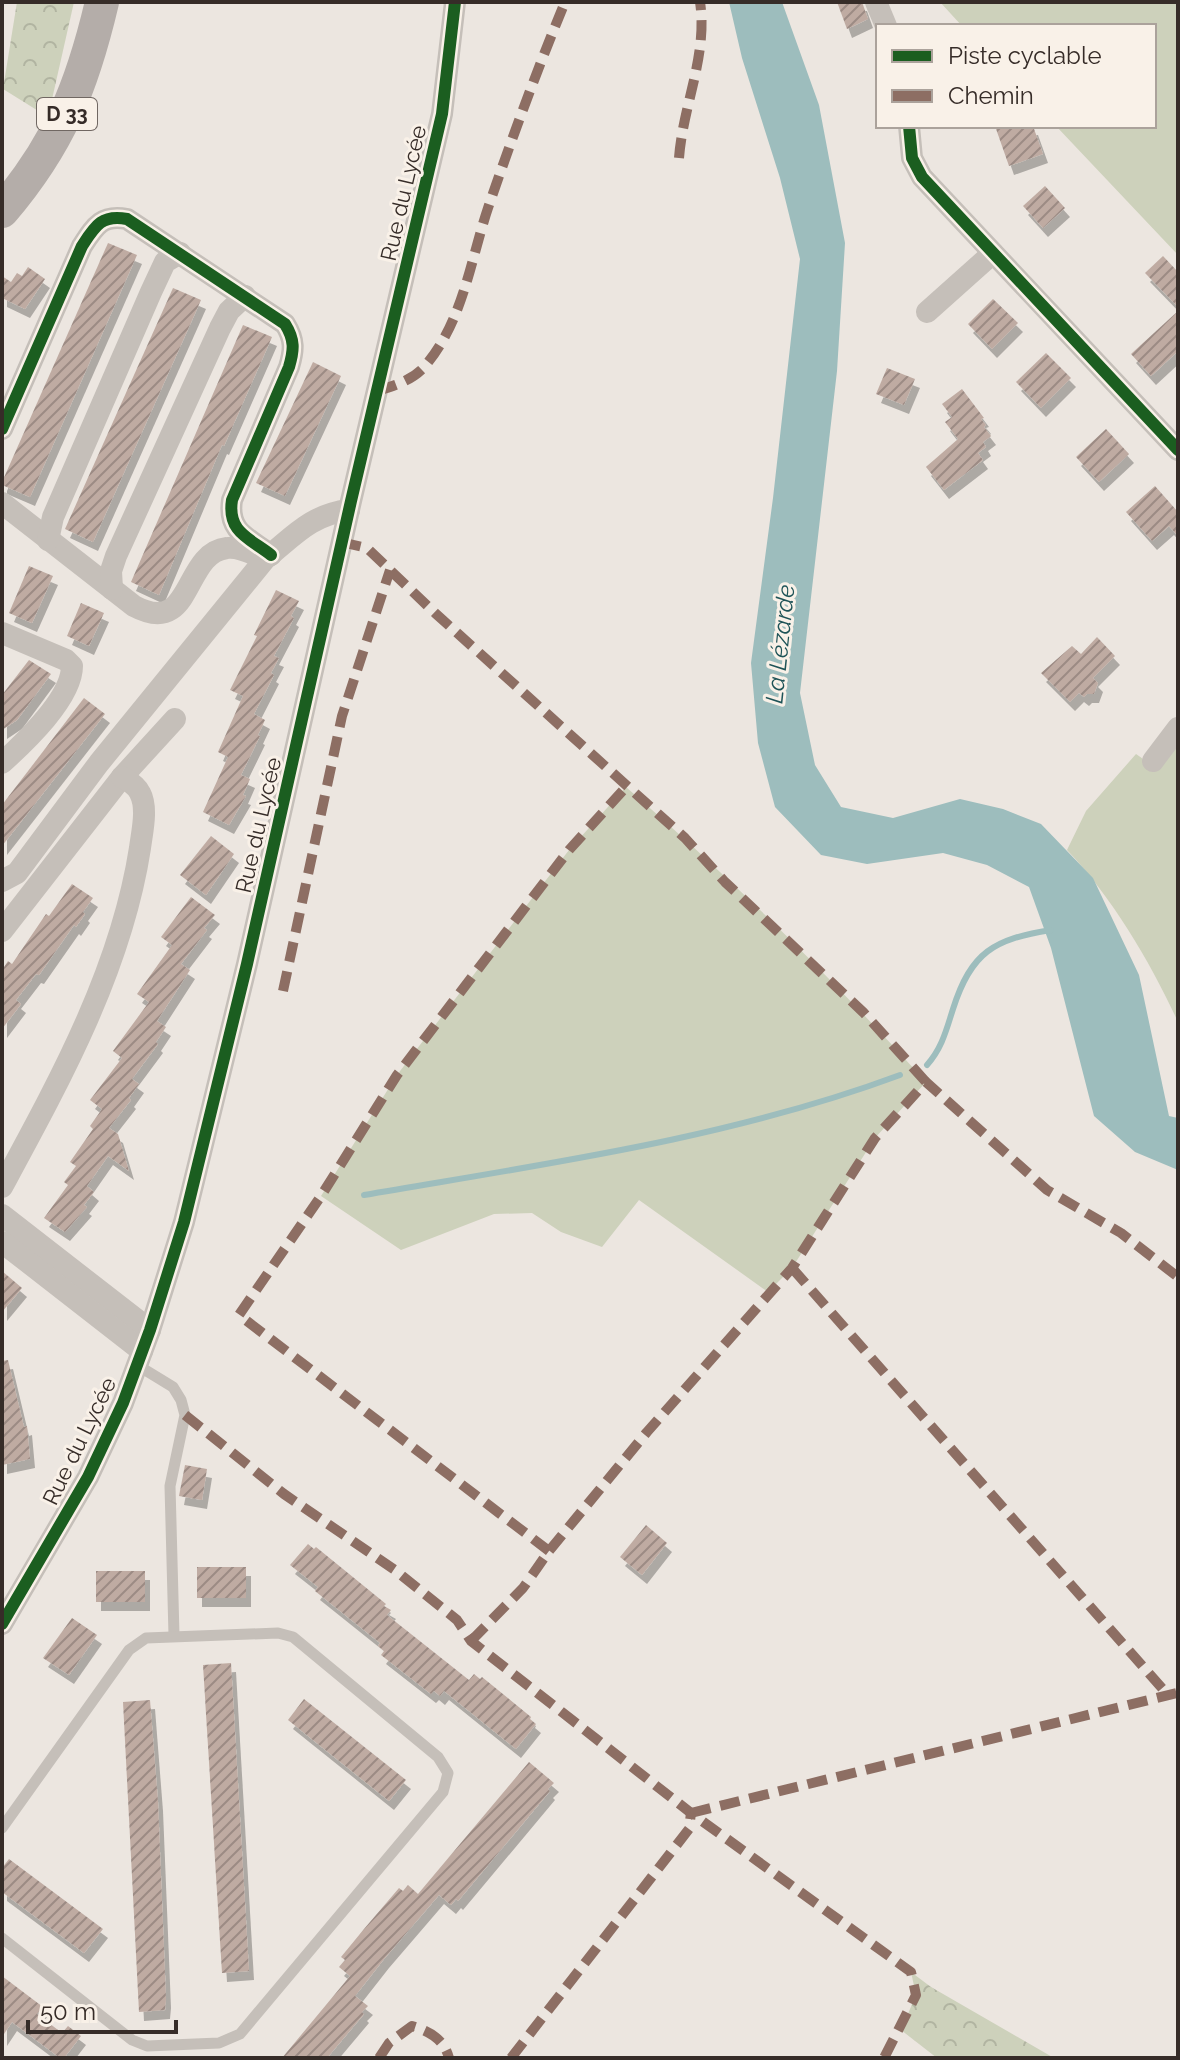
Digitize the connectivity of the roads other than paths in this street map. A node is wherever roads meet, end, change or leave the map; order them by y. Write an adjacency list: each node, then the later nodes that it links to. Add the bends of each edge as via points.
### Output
1 (102, 2): 6 (main road, D 33, via 90,53 63,124)
2 (455, 2): 14 (street, Rue du Lycée, via 442,114)
3 (876, 2): 4 (street)
4 (885, 24)
5 (909, 128): 8 (street, via 912,158 922,177)
6 (2, 211)
7 (180, 253): 9 (street); 11 (street, via 127,219 112,216 93,229); 15 (street, via 165,262 151,292 53,517)
8 (993, 253): 10 (street); 12 (street)
9 (245, 296): 16 (street, via 285,324 293,337 289,367 230,512 237,528); 17 (street, via 220,328 129,525 111,571)
10 (927, 312)
11 (2, 429)
12 (1178, 450)
13 (2, 503): 15 (street)
14 (349, 510): 16 (street, via 326,513); 29 (street, Rue du Lycée, via 244,978 184,1222)
15 (48, 540): 17 (street)
16 (268, 557): 17 (street, via 225,548 200,564 186,593 162,613 147,613); 24 (street, via 99,763 17,873)
17 (112, 589)
18 (2, 633): 22 (street, via 72,666 72,678 57,703)
19 (175, 719): 23 (street)
20 (1178, 728): 21 (street)
21 (1153, 761)
22 (2, 763)
23 (122, 777): 25 (street); 26 (street, via 141,794 144,807 122,925 75,1049)
24 (2, 881)
25 (2, 931)
26 (3, 1185)
27 (2, 1215): 29 (street)
28 (2, 1242): 29 (street)
29 (143, 1349): 30 (street, Rue du Lycée, via 88,1477); 31 (lane, via 173,1387 185,1415 170,1486)
30 (2, 1624)
31 (174, 1635): 32 (lane, via 146,1638 129,1650); 33 (lane, via 293,1637 441,1759 448,1773 443,1792 240,2034 219,2043 147,2046 132,2040)
32 (2, 1828)
33 (2, 1938)

